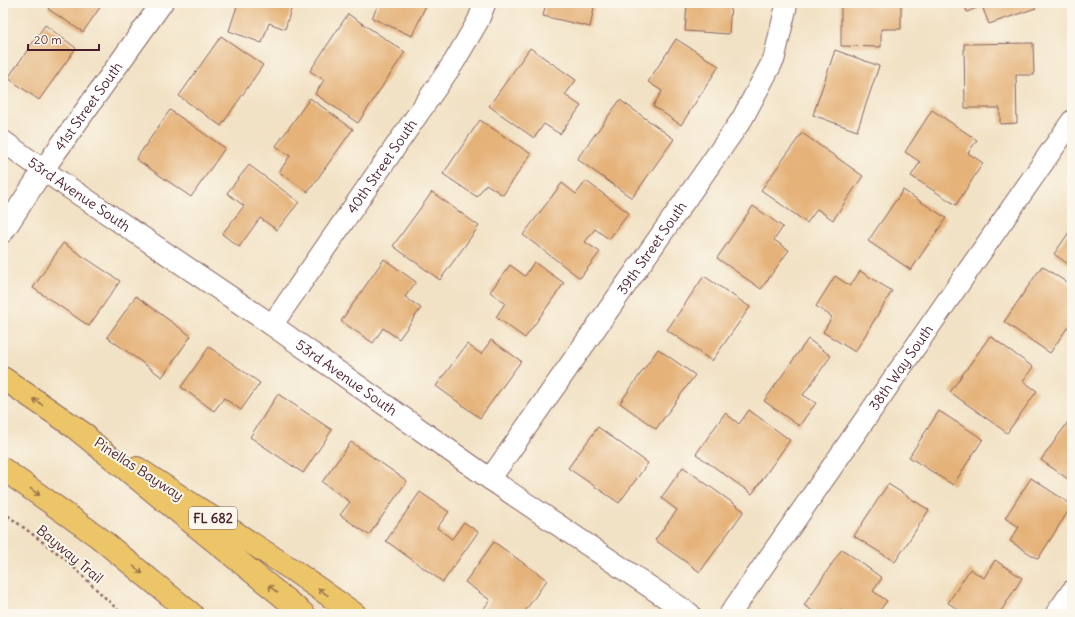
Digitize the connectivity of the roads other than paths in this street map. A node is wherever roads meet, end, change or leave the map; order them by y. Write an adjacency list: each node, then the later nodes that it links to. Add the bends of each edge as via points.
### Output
1 (162, 3): 6 (street, 41st Street South)
2 (484, 3): 8 (street, 40th Street South, via 478,21 454,62)
3 (786, 3): 12 (street, 39th Street South, via 774,59 742,119)
4 (1072, 121): 18 (street, 38th Way South)
5 (3, 141): 6 (street, 53rd Avenue South)
6 (43, 170): 7 (street, 41st Street South); 8 (street, 53rd Avenue South)
7 (3, 232)
8 (272, 325): 12 (street, 53rd Avenue South)
9 (3, 378): 10 (main road, Pinellas Bayway / FL 682, one-way to 9)
10 (70, 424): 15 (main road, one-way to 10); 16 (main road, Pinellas Bayway / FL 682, one-way to 10)
11 (3, 469): 14 (main road, one-way to 14, via 97,536)
12 (490, 479): 17 (street, 53rd Avenue South)
13 (1072, 591): 19 (street)
14 (192, 614)
15 (304, 614)
16 (355, 614)
17 (690, 614)
18 (730, 614)
19 (1056, 614)

